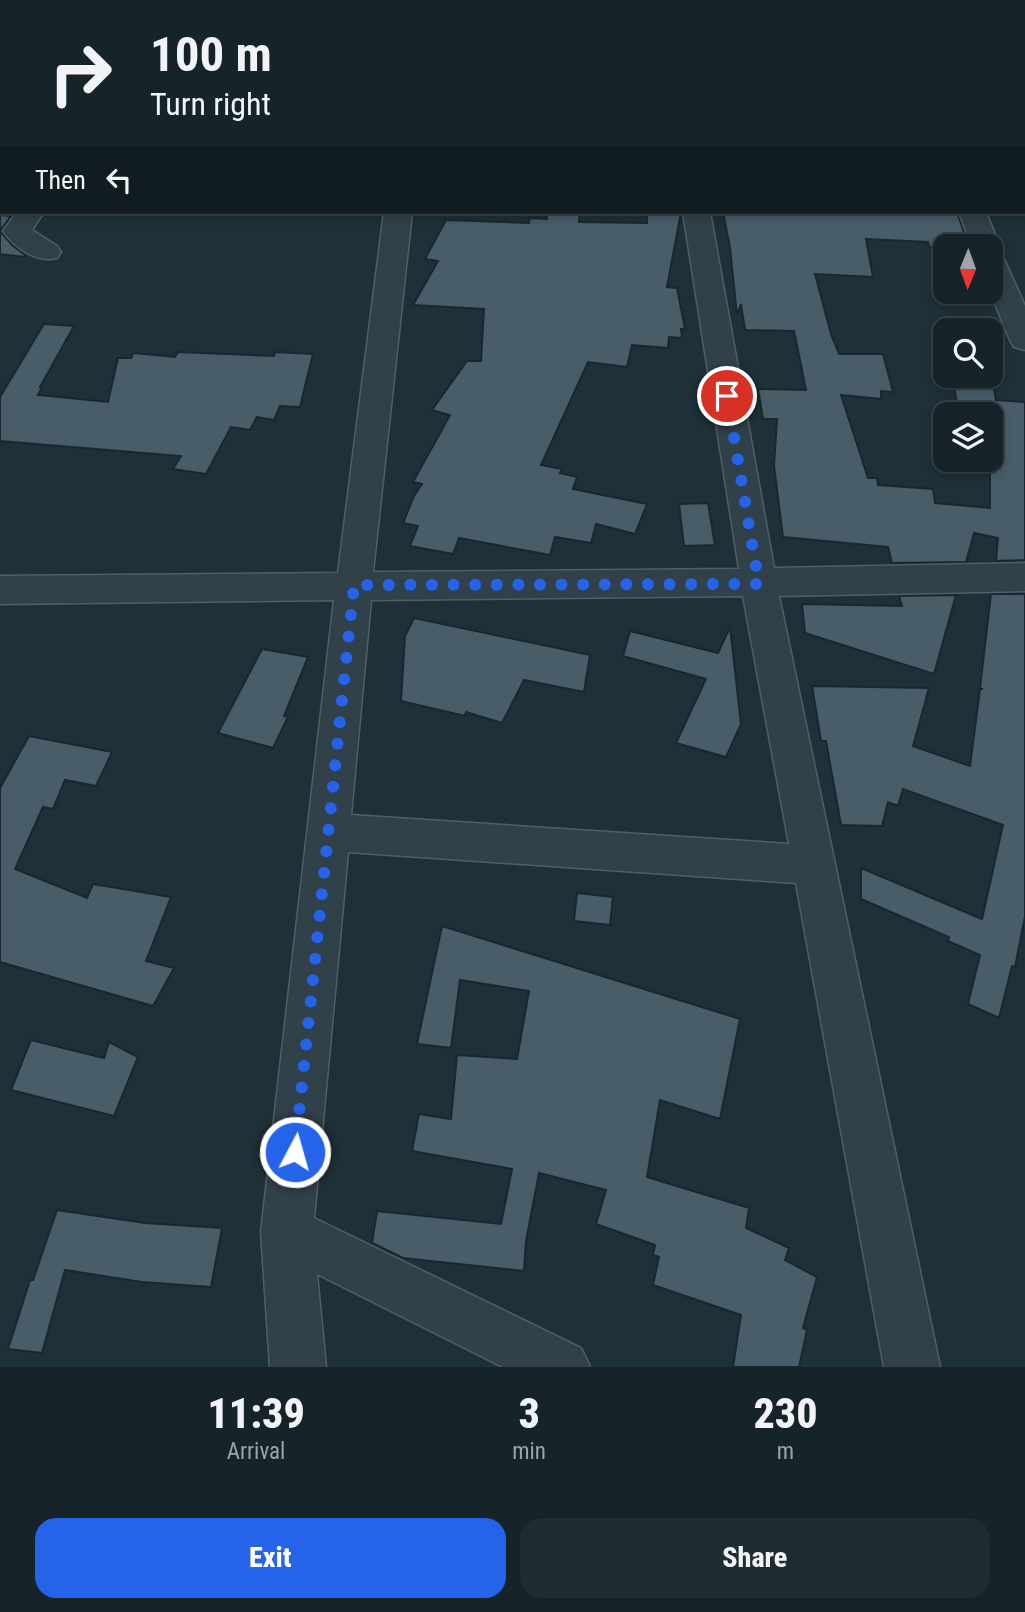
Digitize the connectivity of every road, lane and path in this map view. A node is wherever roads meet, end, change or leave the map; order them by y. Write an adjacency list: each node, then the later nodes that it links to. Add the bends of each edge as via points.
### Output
1 (29, 214): 6 (street, via 17,230)
2 (398, 214): 11 (street)
3 (696, 214): 10 (street)
4 (973, 214): 5 (street)
5 (981, 234)
6 (47, 252)
7 (1003, 289): 8 (street)
8 (1025, 340)
9 (1025, 577): 10 (street)
10 (759, 584): 11 (street); 14 (street)
11 (354, 585): 12 (street); 13 (street)
12 (0, 590)
13 (327, 832): 14 (street); 15 (street)
14 (815, 865): 18 (street)
15 (286, 1232): 16 (street); 17 (street)
16 (298, 1367)
17 (562, 1367)
18 (912, 1367)

